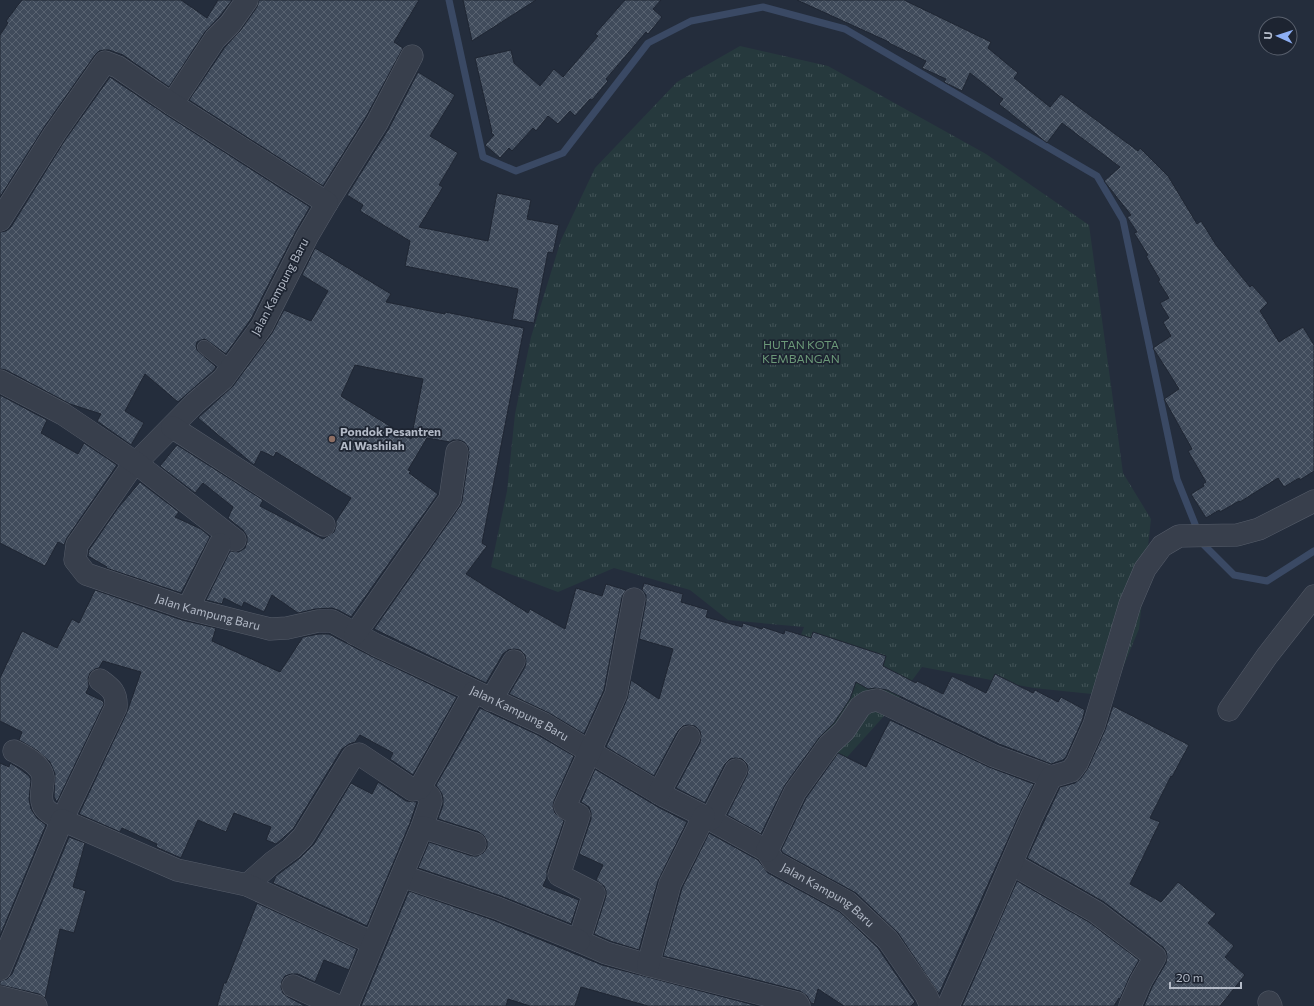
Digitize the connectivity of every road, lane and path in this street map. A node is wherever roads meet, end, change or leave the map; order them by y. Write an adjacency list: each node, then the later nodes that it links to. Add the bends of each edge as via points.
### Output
1 (247, 0): 3 (street, via 215,40)
2 (412, 56): 4 (street, Jalan Kampung Baru, via 377,123)
3 (172, 104): 4 (street); 5 (street, via 118,67 105,62)
4 (327, 203): 7 (street, Jalan Kampung Baru, via 262,326)
5 (0, 220)
6 (204, 347): 7 (lane)
7 (231, 368): 9 (street, Jalan Kampung Baru, via 223,379)
8 (0, 381): 11 (street, via 63,414)
9 (172, 427): 11 (street, Jalan Kampung Baru); 13 (street)
10 (457, 452): 17 (street, via 450,499)
11 (136, 463): 16 (street, via 228,542); 16 (street, Jalan Kampung Baru, via 77,544 75,560 86,574)
12 (1314, 501): 26 (street, via 1259,529 1237,535 1179,536 1162,546 1145,569 1130,604 1094,725 1077,763 1071,771)
13 (324, 525)
14 (1314, 596): 21 (street)
15 (634, 599): 24 (street, via 616,694)
16 (188, 608): 17 (street, Jalan Kampung Baru, via 270,629 332,621)
17 (355, 634): 20 (street, Jalan Kampung Baru)
18 (514, 661): 20 (street)
19 (100, 680): 30 (street, via 114,692 116,706)
20 (483, 696): 24 (street, Jalan Kampung Baru, via 544,724); 27 (street)
21 (1229, 710)
22 (689, 737): 28 (street)
23 (14, 751): 30 (street, via 31,760 41,772 43,805)
24 (589, 751): 28 (street, Jalan Kampung Baru); 37 (street, via 565,806 579,815 560,873 560,876 594,894)
25 (736, 770): 29 (street)
26 (1051, 778): 33 (street, via 994,756 882,702 867,702 829,746 795,792); 34 (street)
27 (420, 788): 31 (street, via 431,801); 36 (street, via 414,790 359,754 353,756 303,837)
28 (659, 793): 29 (street, Jalan Kampung Baru)
29 (708, 818): 33 (street, Jalan Kampung Baru); 39 (street, via 670,884)
30 (62, 820): 36 (street, via 177,870); 40 (street)
31 (422, 827): 32 (street); 35 (street)
32 (474, 844)
33 (767, 851): 47 (street, Jalan Kampung Baru, via 774,862 847,902 888,940)
34 (1012, 864): 48 (street); 49 (street, via 1096,912 1155,957)
35 (402, 876): 37 (street, via 497,908); 38 (street)
36 (247, 885): 38 (street)
37 (579, 941): 39 (street)
38 (373, 943): 45 (street)
39 (648, 965): 46 (street, via 797,1003)
40 (0, 969)
41 (293, 986): 44 (street)
42 (0, 997): 43 (street)
43 (36, 1006)
44 (338, 1006)
45 (347, 1006)
46 (799, 1006)
47 (931, 1006)
48 (948, 1006)
49 (1130, 1006)

